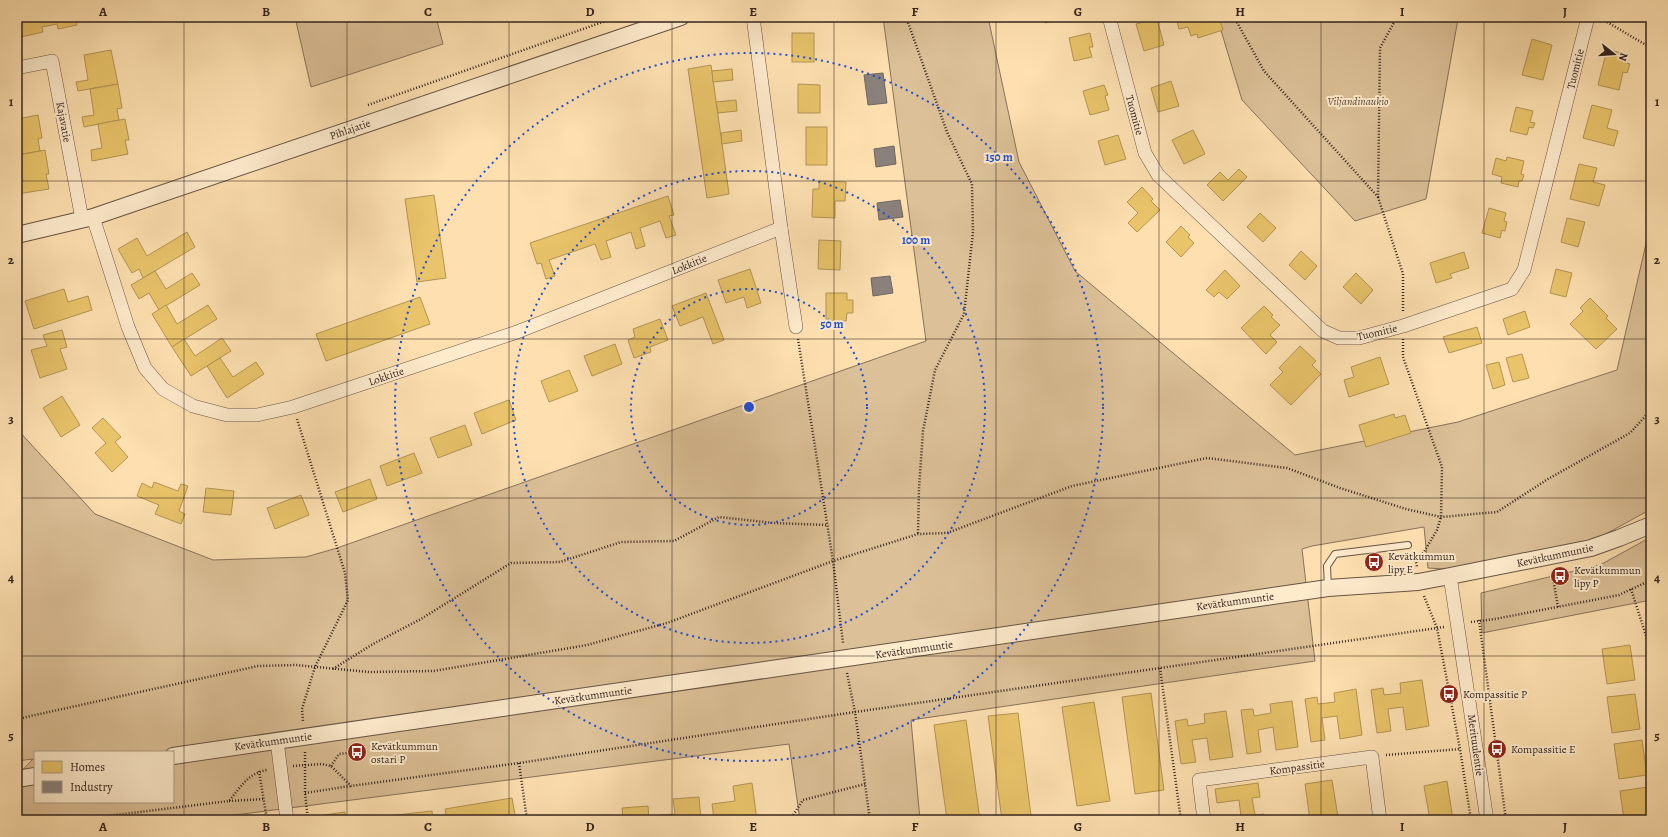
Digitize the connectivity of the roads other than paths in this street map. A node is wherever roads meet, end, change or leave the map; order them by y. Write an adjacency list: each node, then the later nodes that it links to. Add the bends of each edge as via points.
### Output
1 (681, 17): 6 (street, Pihlajatie)
2 (753, 17): 7 (street)
3 (1109, 17): 4 (street, Tuomitie, via 1145,153 1158,175 1324,331 1339,338 1359,338 1404,326 1512,289 1524,270)
4 (1588, 17)
5 (17, 68): 6 (street, Kajavatie, via 52,61)
6 (88, 218): 7 (street, Lokkitie, via 128,327 146,368 163,389 193,406 227,415 258,415 293,408 517,332); 8 (street, Pihlajatie)
7 (781, 228): 9 (street)
8 (17, 235)
9 (796, 327)
10 (1651, 525): 12 (street, Kevätkummuntie, via 1591,548)
11 (1408, 545): 13 (lane, via 1335,554 1327,566)
12 (1450, 576): 13 (street, Kevätkummuntie, via 1418,582); 21 (street, Merituulentie)
13 (1328, 588): 14 (street, Kevätkummuntie)
14 (276, 740): 15 (street, Kevätkummuntie); 18 (street)
15 (174, 756)
16 (34, 776): 17 (street)
17 (17, 779)
18 (287, 820)
19 (1204, 820): 20 (street, Kompassitie, via 1199,780 1372,757)
20 (1380, 820)
21 (1487, 820)

